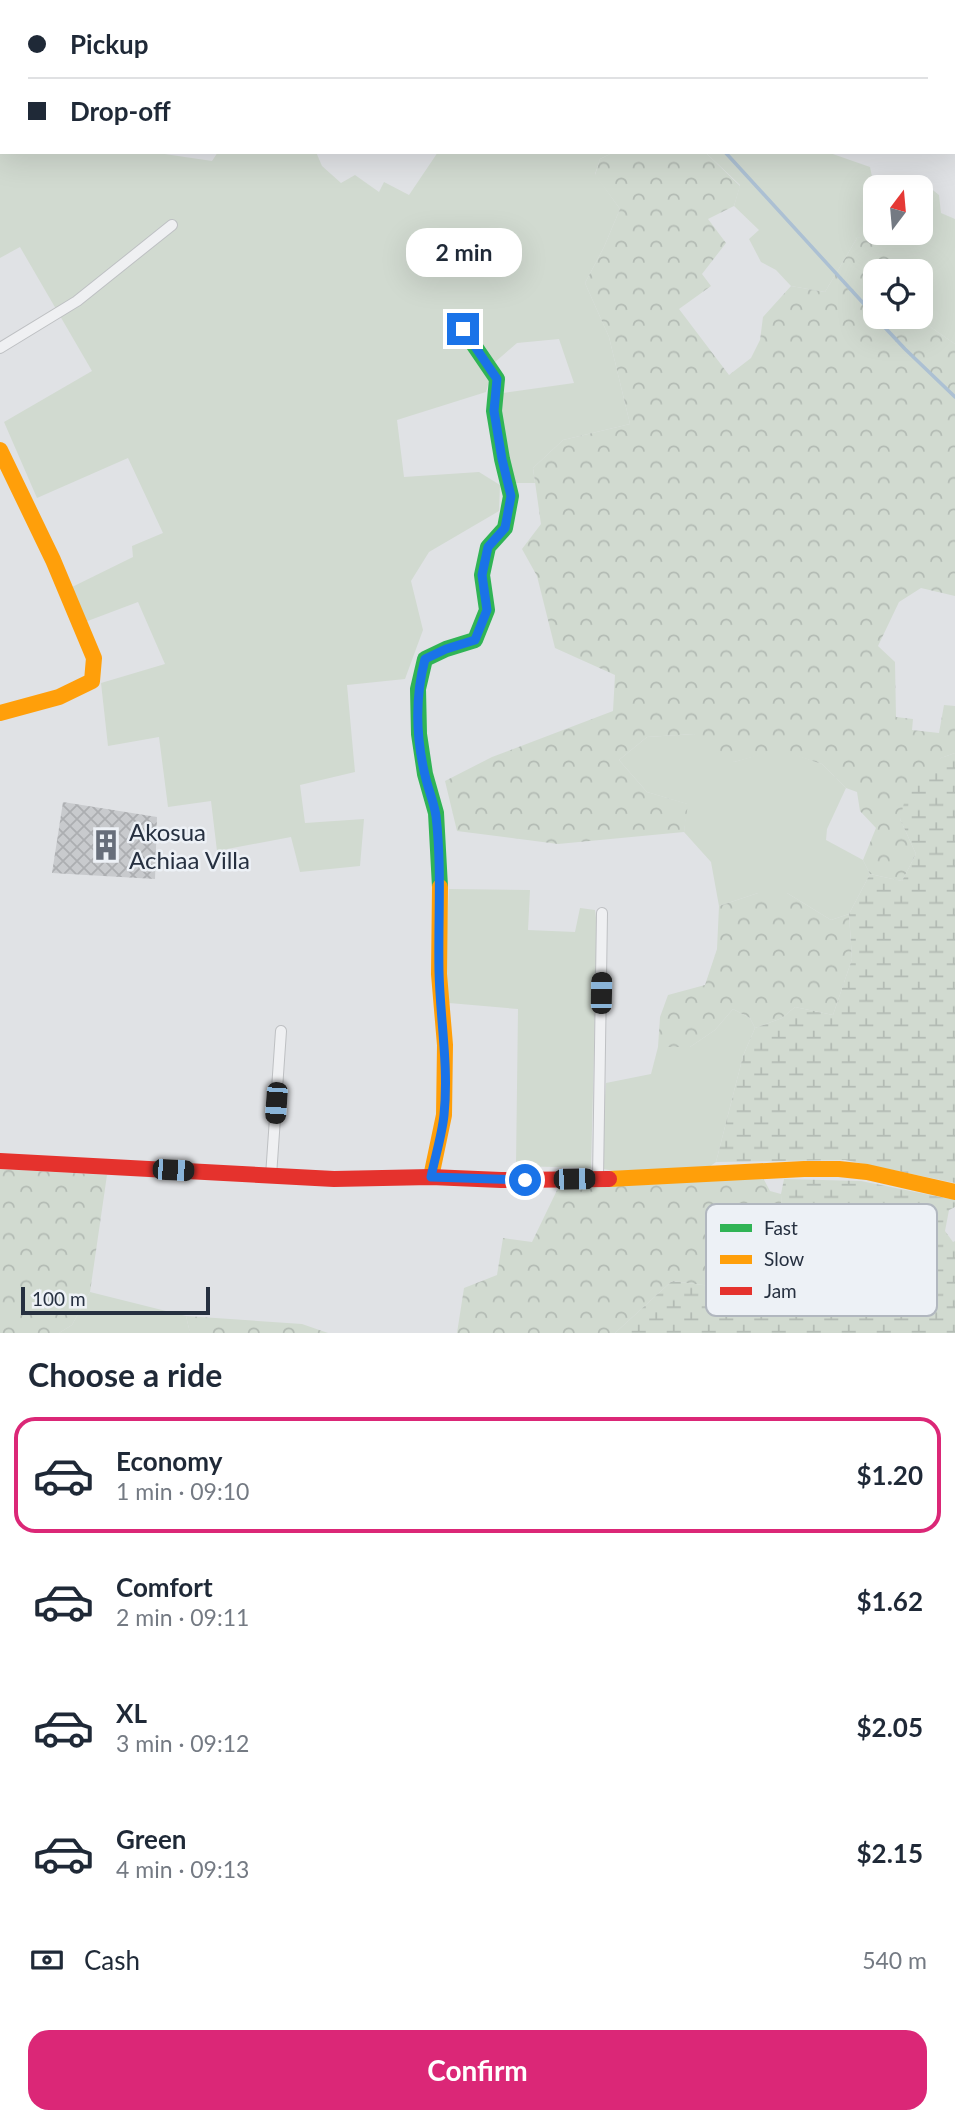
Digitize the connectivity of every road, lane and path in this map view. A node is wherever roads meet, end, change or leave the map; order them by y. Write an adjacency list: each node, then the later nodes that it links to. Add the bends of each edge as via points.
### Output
1 (172, 225): 3 (street, via 77,301)
2 (463, 329): 10 (street, via 497,379 494,411 511,496 505,528 488,547 482,575 487,610 475,640 425,659 418,689 419,734 436,813 445,1045 444,1115)
3 (0, 348)
4 (0, 450): 5 (street, via 94,658 92,681)
5 (0, 713)
6 (603, 913): 11 (street)
7 (281, 1031): 9 (street)
8 (0, 1161): 9 (street)
9 (271, 1176): 10 (street)
10 (431, 1177): 11 (street)
11 (598, 1179): 12 (street, via 839,1169)
12 (955, 1192)

